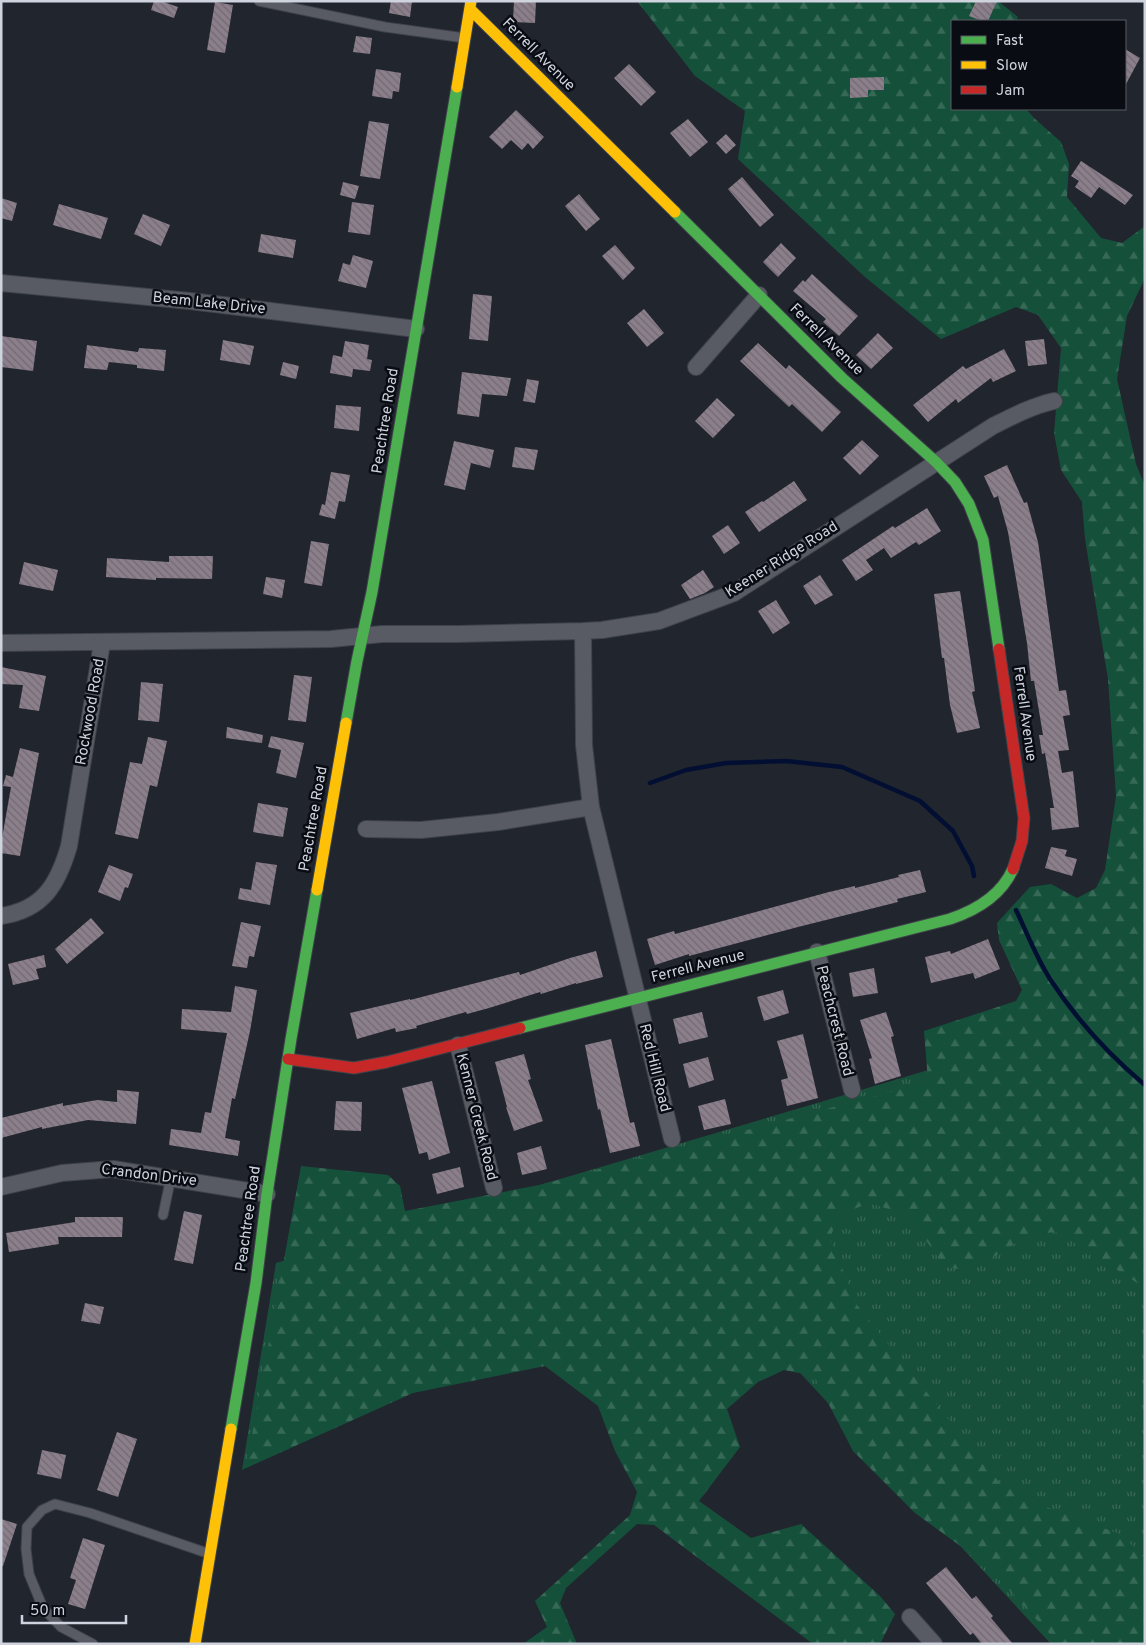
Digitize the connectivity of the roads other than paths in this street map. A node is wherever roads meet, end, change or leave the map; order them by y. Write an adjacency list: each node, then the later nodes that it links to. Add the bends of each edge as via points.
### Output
1 (259, 1): 3 (lane)
2 (471, 5): 3 (street, Peachtree Road); 5 (street, Ferrell Avenue)
3 (465, 38): 6 (street, Peachtree Road)
4 (1, 283): 6 (street, Beam Lake Drive, via 190,301)
5 (759, 296): 7 (street); 9 (street, Ferrell Avenue, via 842,378)
6 (416, 329): 11 (street, Peachtree Road)
7 (696, 367)
8 (1054, 401): 9 (street, Keener Ridge Road, via 1021,411)
9 (936, 462): 10 (street, Keener Ridge Road, via 734,593 659,621); 17 (street, Ferrell Avenue, via 955,482 969,504 983,540 1024,818 1024,840 1016,865 1004,886 971,912)
10 (584, 631): 11 (street, Keener Ridge Road); 14 (street, Red Hill Road, via 584,745)
11 (362, 635): 13 (street, Rockwood Road, via 331,639); 20 (street, Peachtree Road)
12 (1, 643): 13 (street)
13 (102, 643): 16 (street, Rockwood Road, via 64,862 52,887 37,903 25,910)
14 (591, 807): 15 (street, via 422,830); 18 (street, Red Hill Road)
15 (366, 829)
16 (1, 916)
17 (817, 952): 18 (street, Ferrell Avenue); 21 (street, Peachcrest Road)
18 (636, 997): 19 (street, Ferrell Avenue); 22 (street, Red Hill Road)
19 (458, 1045): 20 (street, Ferrell Avenue, via 354,1068); 25 (street, Kenner Creek Road)
20 (288, 1059): 26 (street, Peachtree Road)
21 (852, 1090)
22 (672, 1139)
23 (171, 1177): 24 (street, Crandon Drive, via 98,1169 62,1173); 26 (street, Crandon Drive); 27 (lane)
24 (1, 1187)
25 (494, 1188)
26 (267, 1194): 28 (street, Peachtree Road, via 254,1293)
27 (163, 1215)
28 (210, 1554): 30 (lane, via 90,1513 55,1504 42,1510 28,1527 29,1574 43,1608 61,1627); 31 (street, Peachtree Road)
29 (910, 1617): 32 (street)
30 (93, 1644)
31 (195, 1644)
32 (934, 1644)

